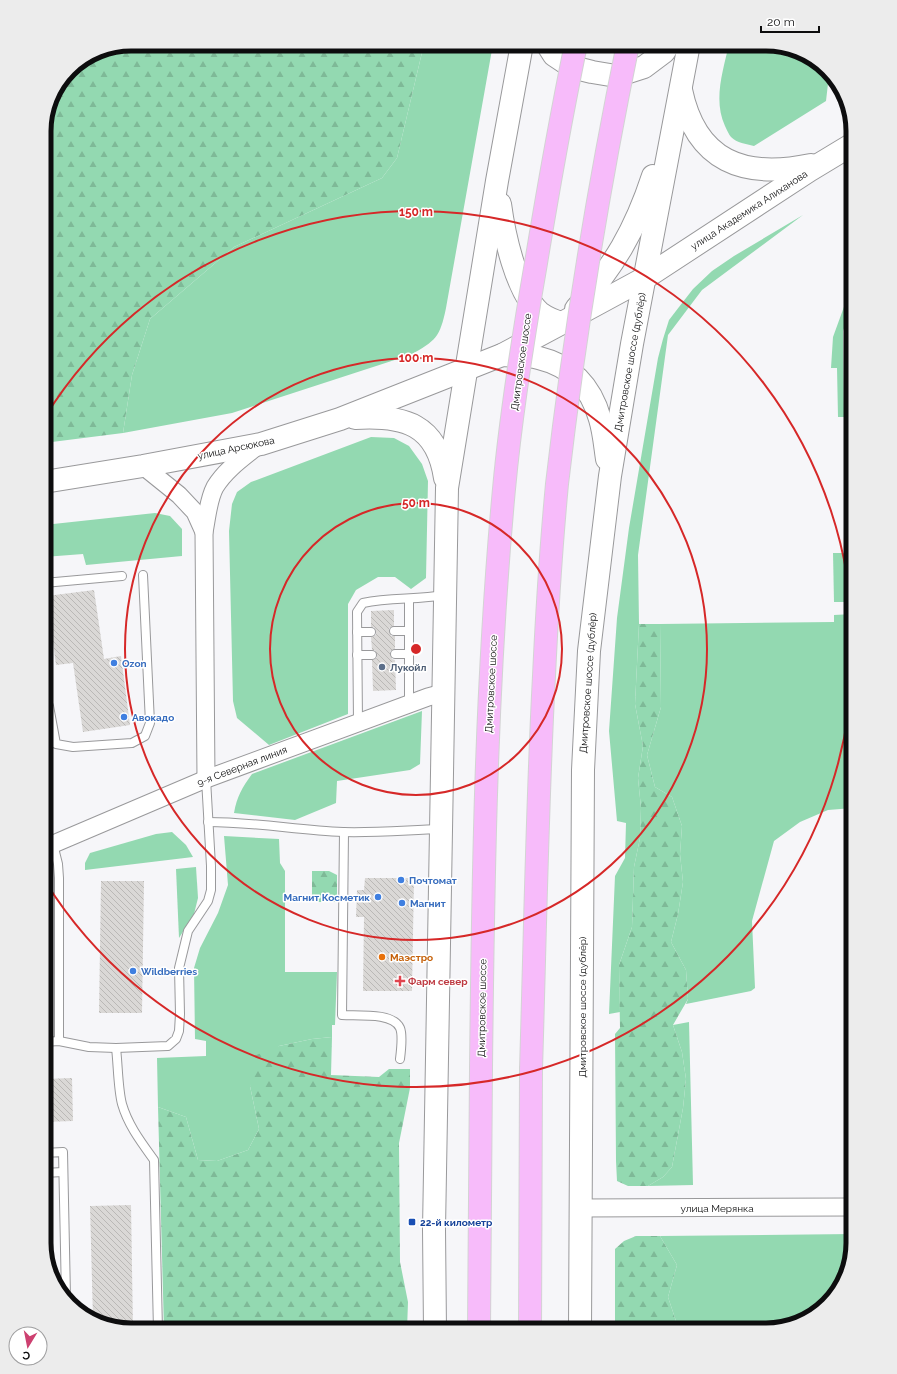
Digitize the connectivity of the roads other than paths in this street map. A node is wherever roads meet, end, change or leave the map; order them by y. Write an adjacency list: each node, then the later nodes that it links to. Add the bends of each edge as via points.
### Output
1 (521, 51): 10 (street)
2 (551, 51): 5 (street, via 572,67 616,76 644,67)
3 (575, 51): 57 (highway, Дмитровское шоссе, bridge, via 557,133 522,348 504,488 494,617 482,948)
4 (627, 51): 58 (highway, bridge, via 608,144 574,352 557,486 538,794 531,1070)
5 (665, 51)
6 (688, 51): 7 (street, Дмитровское шоссе (дублёр))
7 (680, 87): 9 (street, via 685,108 695,129 705,144 721,158 742,166 766,170 790,170); 11 (street, Дмитровское шоссе (дублёр)); 12 (street, via 646,196 632,230 616,259 597,285)
8 (846, 148): 9 (street, улица Академика Алиханова)
9 (823, 163): 11 (street, улица Академика Алиханова)
10 (497, 181): 12 (street, via 505,233 524,291 540,312 551,320); 14 (street)
11 (645, 278): 12 (street, улица Академика Алиханова); 18 (street, Дмитровское шоссе (дублёр))
12 (563, 323): 13 (street, улица Арсюкова)
13 (502, 355): 14 (street, улица Арсюкова); 18 (street, via 538,358 563,366 580,381 593,399 601,420)
14 (466, 370): 15 (street, улица Арсюкова); 20 (street)
15 (340, 419): 16 (street, улица Арсюкова); 20 (street, via 378,417 416,427 435,445 443,463)
16 (261, 444): 17 (street, улица Арсюкова); 21 (street, via 240,460 215,488)
17 (143, 466): 19 (street, улица Арсюкова); 21 (street, via 179,495 195,512)
18 (610, 476): 52 (street, Дмитровское шоссе (дублёр), via 589,651 583,770)
19 (51, 481)
20 (447, 488): 25 (street)
21 (204, 532): 39 (street)
22 (143, 575): 37 (lane, via 150,723 145,736 132,743 73,747 56,744)
23 (122, 576): 24 (lane)
24 (51, 582)
25 (445, 595): 26 (lane); 35 (street)
26 (409, 599): 28 (lane); 29 (lane, via 363,603 357,612)
27 (394, 631): 28 (lane)
28 (409, 631): 32 (lane)
29 (357, 632): 30 (lane); 33 (lane)
30 (371, 632)
31 (395, 654): 32 (lane)
32 (409, 654): 36 (lane)
33 (358, 655): 34 (lane); 38 (lane)
34 (372, 655)
35 (443, 693): 36 (street, 9-я Северная линия); 41 (street)
36 (409, 704): 38 (street, 9-я Северная линия)
37 (51, 717)
38 (358, 722): 39 (street, 9-я Северная линия)
39 (206, 779): 40 (lane); 43 (street, 9-я Северная линия)
40 (208, 822): 42 (lane); 47 (lane, via 211,890 208,901 188,931 179,968 180,1014 176,1039 168,1046)
41 (441, 828): 42 (lane); 56 (street, via 434,1229)
42 (344, 832): 48 (lane, via 342,1015 380,1016 396,1022 401,1029)
43 (51, 845)
44 (51, 851): 45 (lane, via 58,864 59,878)
45 (59, 1041): 46 (lane); 47 (lane, via 89,1047)
46 (51, 1042)
47 (116, 1048): 55 (lane, via 122,1102 128,1121 154,1160)
48 (400, 1059)
49 (51, 1153): 50 (lane, via 63,1152)
50 (63, 1172): 51 (lane); 54 (lane)
51 (51, 1173)
52 (581, 1208): 53 (street, улица Мерянка); 59 (street, Дмитровское шоссе (дублёр))
53 (846, 1208)
54 (66, 1290)
55 (158, 1323)
56 (435, 1323)
57 (479, 1323)
58 (530, 1323)
59 (580, 1323)

